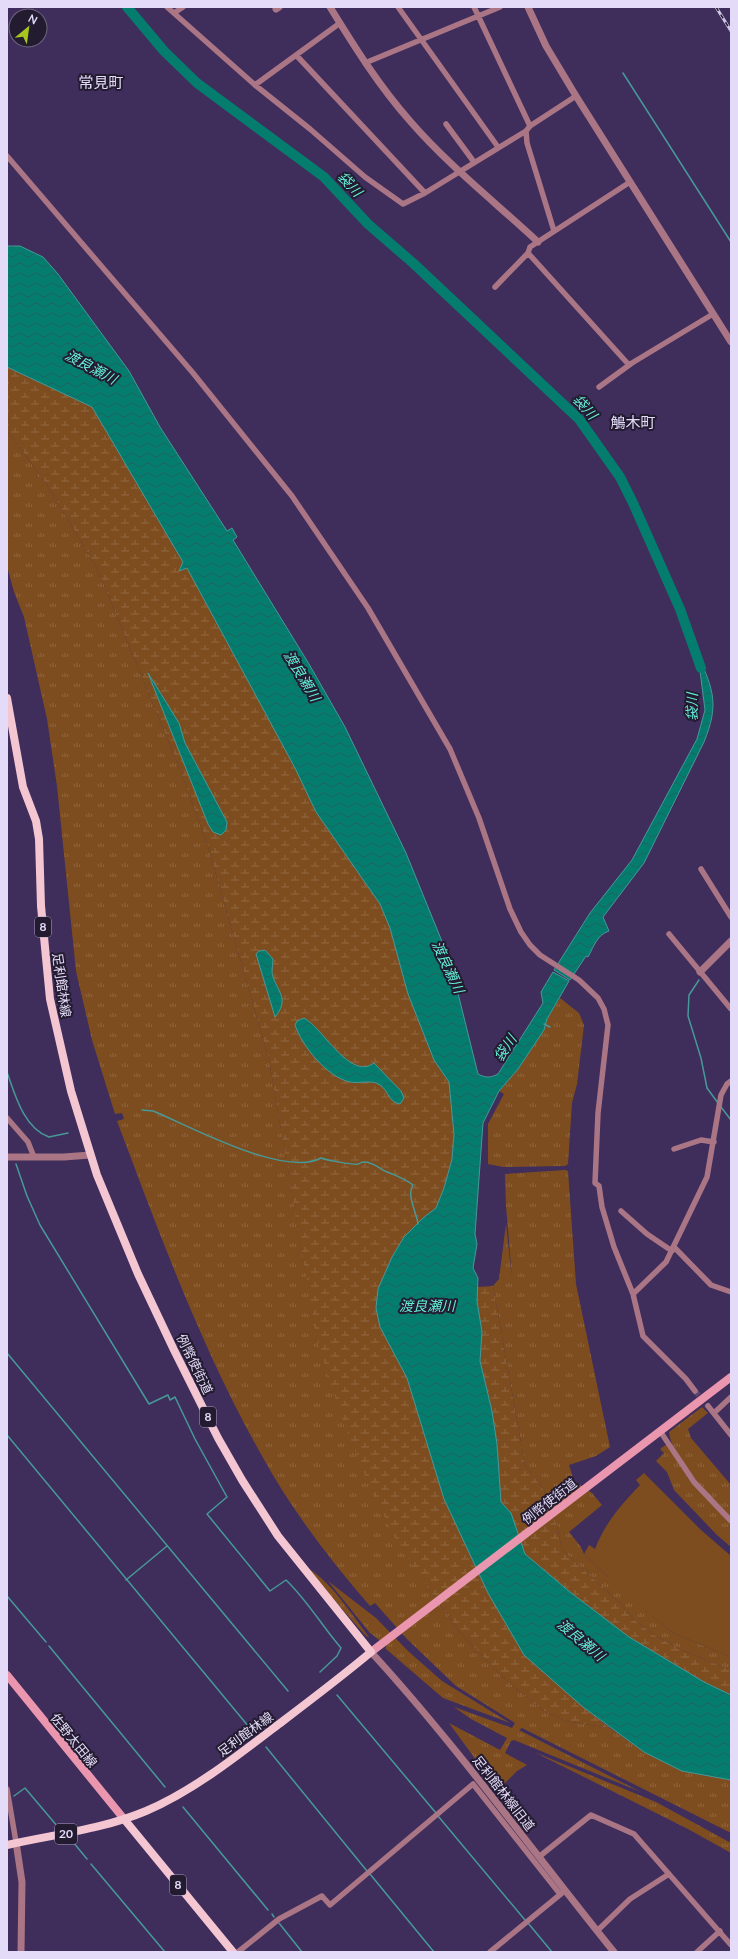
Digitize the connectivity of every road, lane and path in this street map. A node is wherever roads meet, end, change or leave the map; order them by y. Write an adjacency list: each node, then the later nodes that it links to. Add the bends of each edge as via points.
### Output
1 (167, 7): 8 (street)
2 (183, 7): 8 (street)
3 (330, 7): 10 (street)
4 (398, 7): 11 (street)
5 (474, 7): 9 (street)
6 (500, 7): 9 (street)
7 (528, 7): 15 (street, via 546,46)
8 (174, 13): 14 (street)
9 (478, 16): 11 (street); 17 (street)
10 (340, 23): 12 (street); 13 (street)
11 (422, 40): 13 (street); 19 (street)
12 (297, 56): 14 (street); 24 (street)
13 (365, 63): 22 (street, via 410,121)
14 (255, 85): 24 (street, via 365,177 399,202 407,204)
15 (576, 96): 17 (street); 23 (street)
16 (446, 124): 21 (street)
17 (530, 126): 18 (street)
18 (526, 131): 19 (street); 25 (street, via 527,143)
19 (498, 147): 21 (street)
20 (7, 156): 50 (street, via 233,421 292,496 368,608 450,749 479,818 510,909 521,932 534,950 585,984 598,998 607,1017 608,1037 598,1113 595,1183 599,1186 602,1207 614,1247)
21 (474, 162): 22 (street)
22 (460, 171): 24 (street); 26 (street)
23 (630, 182): 25 (street); 29 (street)
24 (425, 193)
25 (554, 231): 26 (street)
26 (538, 242): 27 (street, via 530,247)
27 (528, 253): 28 (street); 31 (street)
28 (495, 287)
29 (713, 314): 30 (street); 31 (street)
30 (731, 342)
31 (629, 365): 32 (street)
32 (599, 387)
33 (8, 703): 44 (main road, 足利館林線 / 8, via 23,787 36,821 39,839 41,906 50,999 69,1083)
34 (701, 869): 35 (street)
35 (731, 917)
36 (669, 934): 38 (street)
37 (731, 941): 38 (street)
38 (700, 972): 39 (street)
39 (731, 1009)
40 (731, 1081): 42 (street, via 721,1095)
41 (7, 1118): 46 (street, via 28,1142)
42 (714, 1142): 43 (street, via 701,1140); 48 (street, via 707,1178)
43 (674, 1149)
44 (90, 1156): 46 (street); 59 (main road, 例幣使街道 / 8, via 138,1274 196,1394 242,1480 278,1536)
45 (7, 1157): 46 (street)
46 (34, 1157)
47 (621, 1211): 48 (street, via 647,1234)
48 (673, 1249): 49 (street, via 711,1284); 50 (street, via 666,1262)
49 (731, 1292)
50 (633, 1294): 52 (street, via 643,1336)
51 (731, 1377): 56 (main road, 例幣使街道)
52 (695, 1391)
53 (731, 1397): 55 (street)
54 (708, 1406): 55 (street)
55 (714, 1412): 57 (street)
56 (659, 1432): 58 (street, via 694,1482); 59 (main road, 例幣使街道)
57 (731, 1435)
58 (731, 1521)
59 (372, 1652): 63 (main road, 足利館林線, via 251,1745 168,1800); 66 (street, 足利館林線旧道)
60 (7, 1675): 63 (main road, 佐野太田線)
61 (7, 1789): 62 (street)
62 (8, 1798): 64 (street)
63 (124, 1819): 64 (main road, 20, via 95,1828); 73 (main road, 8)
64 (16, 1842): 65 (main road, 20); 72 (street, via 22,1882)
65 (7, 1845)
66 (540, 1856): 67 (street, via 591,1815 634,1834); 68 (street, 足利館林線旧道)
67 (668, 1874): 69 (street, via 630,1899); 70 (street)
68 (563, 1892): 69 (street, 足利館林線旧道); 74 (street, via 473,1784 330,1905 322,1896 279,1919); 75 (street)
69 (597, 1931): 76 (street, 足利館林線旧道)
70 (720, 1931): 71 (street); 77 (street)
71 (731, 1945)
72 (20, 1952)
73 (233, 1952)
74 (238, 1952)
75 (490, 1952)
76 (614, 1952)
77 (696, 1952)

